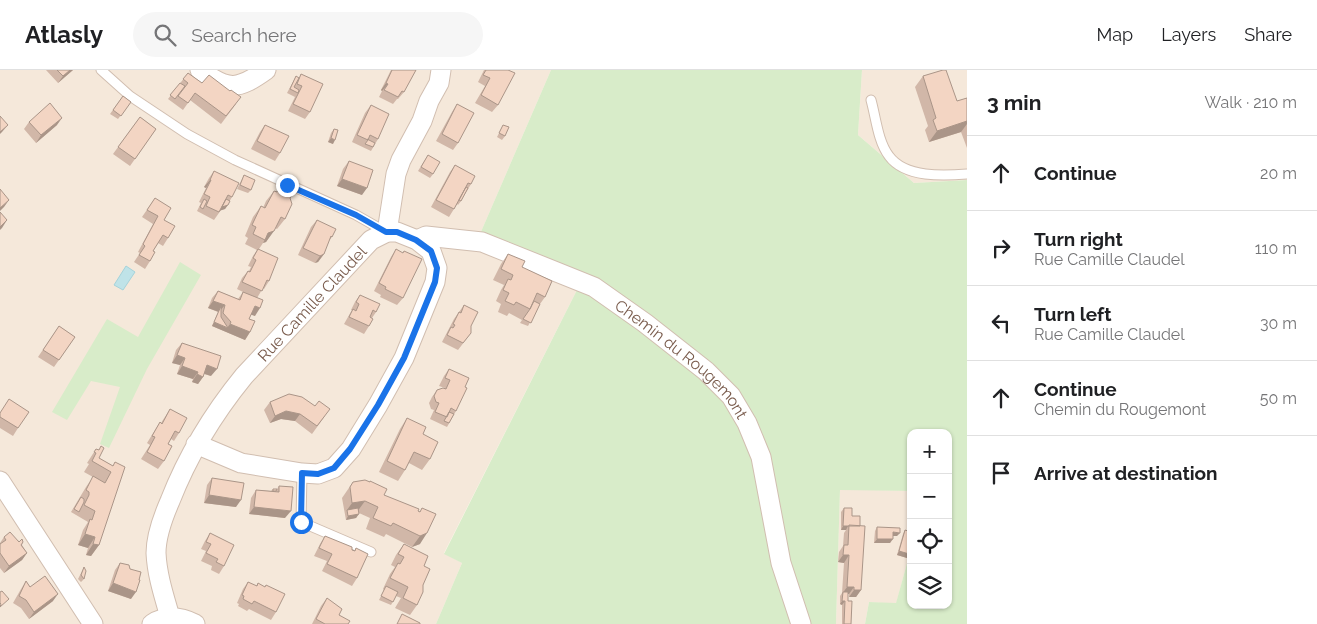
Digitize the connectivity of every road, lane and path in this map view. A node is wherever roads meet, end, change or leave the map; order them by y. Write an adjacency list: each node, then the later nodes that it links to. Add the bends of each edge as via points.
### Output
1 (100, 70): 7 (lane, via 130,96 187,134)
2 (200, 70): 3 (street, via 216,82 234,85 251,80)
3 (266, 70)
4 (440, 70): 7 (street, via 439,83 396,174)
5 (871, 100): 6 (lane, via 883,143 890,157 902,167 945,176)
6 (967, 174)
7 (386, 232): 8 (street, via 397,232); 9 (street, Rue Camille Claudel, via 372,240 244,376)
8 (416, 240): 10 (street, via 431,251 437,268 435,282 404,358 378,405 334,468 318,474); 17 (street, Chemin du Rougemont, via 426,236 482,242 594,287 706,371 731,396 747,422 761,456 781,563)
9 (196, 444): 10 (street, via 241,463); 13 (street, Rue Camille Claudel, via 180,474 158,534 157,566)
10 (302, 473): 12 (lane, via 301,522)
11 (0, 481): 14 (street)
12 (371, 552)
13 (170, 617): 15 (street); 16 (street)
14 (93, 624)
15 (152, 624)
16 (196, 624)
17 (802, 624)

